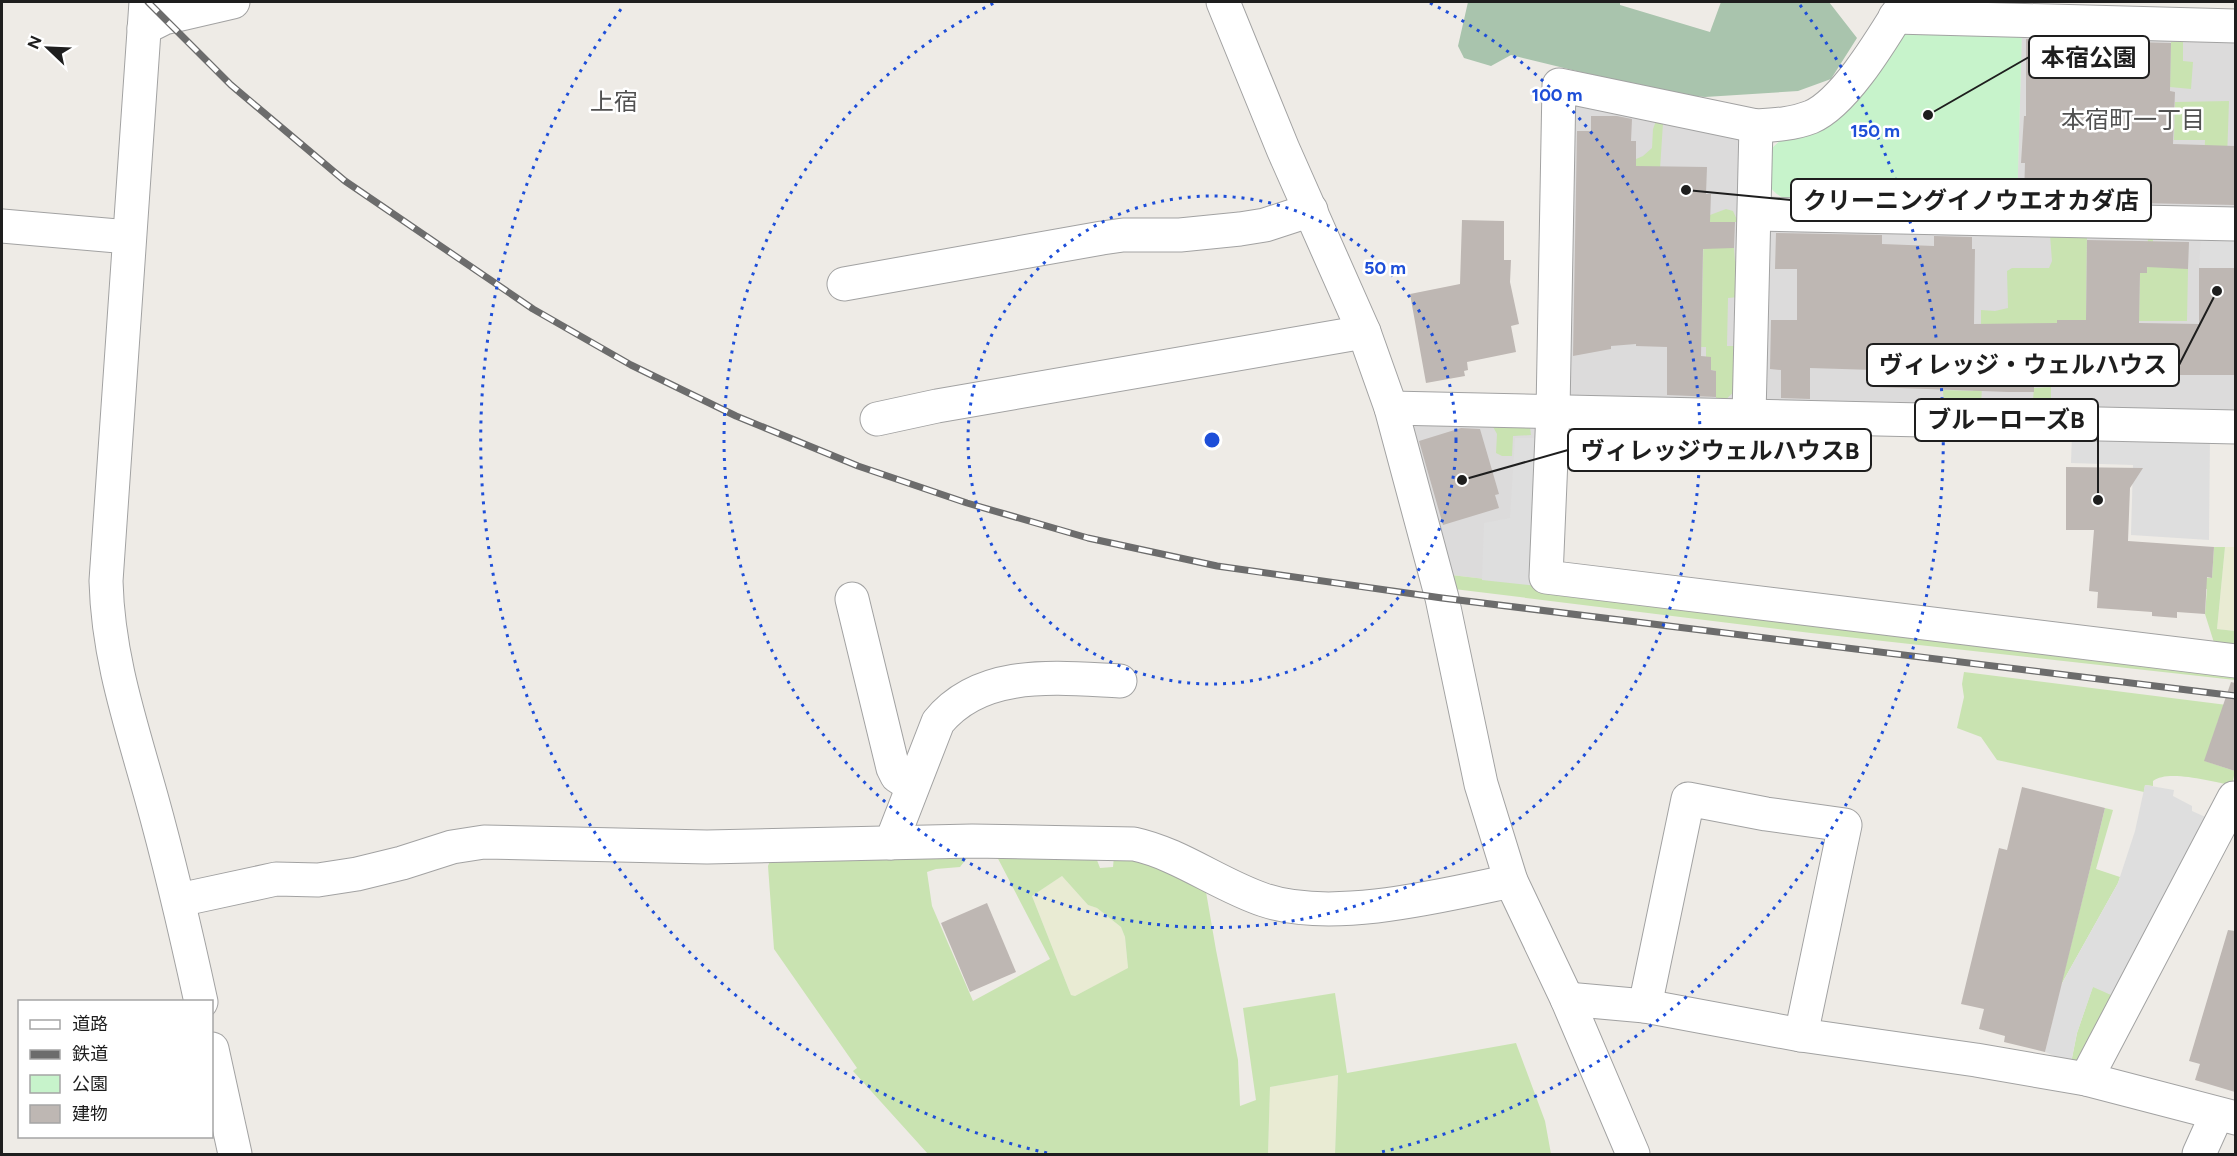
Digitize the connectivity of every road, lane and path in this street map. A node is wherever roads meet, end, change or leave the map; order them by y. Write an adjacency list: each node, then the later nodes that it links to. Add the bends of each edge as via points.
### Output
1 (233, 2): 3 (street)
2 (1223, 2): 8 (street)
3 (196, 5): 5 (street, via 164,18)
4 (1900, 9): 6 (street); 7 (street, via 1835,99 1813,116 1783,125)
5 (145, 14): 12 (street)
6 (2235, 26)
7 (1756, 126): 9 (street); 16 (street, via 1559,85)
8 (1311, 210): 13 (street, via 1257,227 1180,235 1123,235); 14 (street)
9 (1755, 214): 10 (street); 17 (street)
10 (2235, 224)
11 (2, 225): 12 (street)
12 (129, 237): 27 (street, via 106,581 107,618 127,714)
13 (844, 284)
14 (1364, 332): 15 (street); 18 (street)
15 (1391, 408): 16 (street); 26 (street, via 1442,598 1481,784)
16 (1553, 411): 17 (street); 21 (street, via 1546,577)
17 (1749, 415): 19 (street)
18 (877, 419)
19 (2235, 427)
20 (852, 599): 23 (street, via 893,768 897,776)
21 (2235, 661)
22 (1120, 681): 23 (street, via 1024,679 963,698 938,722)
23 (912, 786): 25 (street)
24 (2235, 798): 33 (street)
25 (891, 843): 26 (street, via 1134,844 1156,849 1237,891 1312,910 1403,902); 27 (street, via 707,847 484,842 357,874 318,880 276,879)
26 (1511, 881): 28 (street)
27 (179, 900): 29 (street)
28 (1567, 999): 30 (street); 36 (street)
29 (201, 1000)
30 (1645, 1006): 31 (street); 31 (street, via 1688,799 1845,825)
31 (1801, 1035): 33 (street)
32 (213, 1054): 35 (street)
33 (2086, 1079): 34 (street)
34 (2226, 1116): 37 (street)
35 (235, 1155)
36 (1633, 1155)
37 (2199, 1155)

